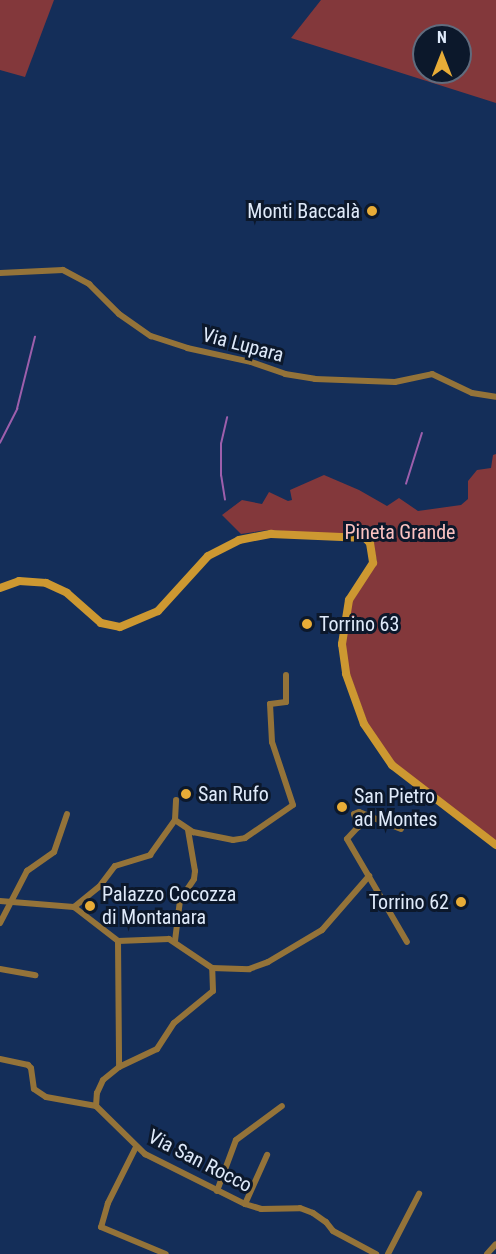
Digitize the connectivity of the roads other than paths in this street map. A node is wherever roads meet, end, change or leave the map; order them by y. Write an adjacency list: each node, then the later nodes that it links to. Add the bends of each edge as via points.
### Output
1 (0, 273): 2 (street, Via Lupara, via 63,270 89,284 119,314 151,336 285,374 394,382 432,374 472,393)
2 (496, 397)
3 (0, 588): 10 (street, via 19,581 46,583 67,593 100,623 120,627 158,611 208,556 239,540 271,534 365,538 370,543 373,563 349,600 342,644 346,674 364,724 392,765)
4 (286, 675): 9 (street, via 286,702 270,704 272,742 292,805 239,839)
5 (176, 800): 7 (street)
6 (67, 814): 13 (street, via 54,852 27,871)
7 (175, 820): 9 (street); 14 (street, via 150,855 115,866 99,887)
8 (401, 829): 11 (street, via 361,812 354,814 359,825 348,841)
9 (188, 830): 17 (street, via 195,871 180,900)
10 (496, 846)
11 (369, 876): 18 (street); 19 (street, via 322,930 268,962 239,970)
12 (0, 901): 13 (street)
13 (11, 901): 14 (street); 15 (street)
14 (74, 907): 16 (street)
15 (0, 923)
16 (118, 941): 17 (street); 23 (street)
17 (175, 941): 19 (street)
18 (407, 942)
19 (212, 968): 23 (street, via 213,991 174,1023 157,1049)
20 (0, 969): 21 (street)
21 (35, 975)
22 (0, 1059): 24 (street, via 28,1065 34,1089 46,1097)
23 (119, 1067): 24 (street, via 100,1085)
24 (96, 1106): 26 (street, Via San Rocco)
25 (282, 1106): 28 (street, via 236,1140)
26 (136, 1148): 28 (street, Via San Rocco); 32 (street, via 108,1203 101,1227)
27 (267, 1155): 30 (street)
28 (217, 1191): 30 (street, Via San Rocco)
29 (419, 1194): 34 (street)
30 (245, 1204): 33 (street, Via San Rocco, via 261,1209 305,1210 320,1216 333,1231)
31 (496, 1244): 35 (street)
32 (165, 1254)
33 (376, 1254)
34 (388, 1254)
35 (487, 1254)

